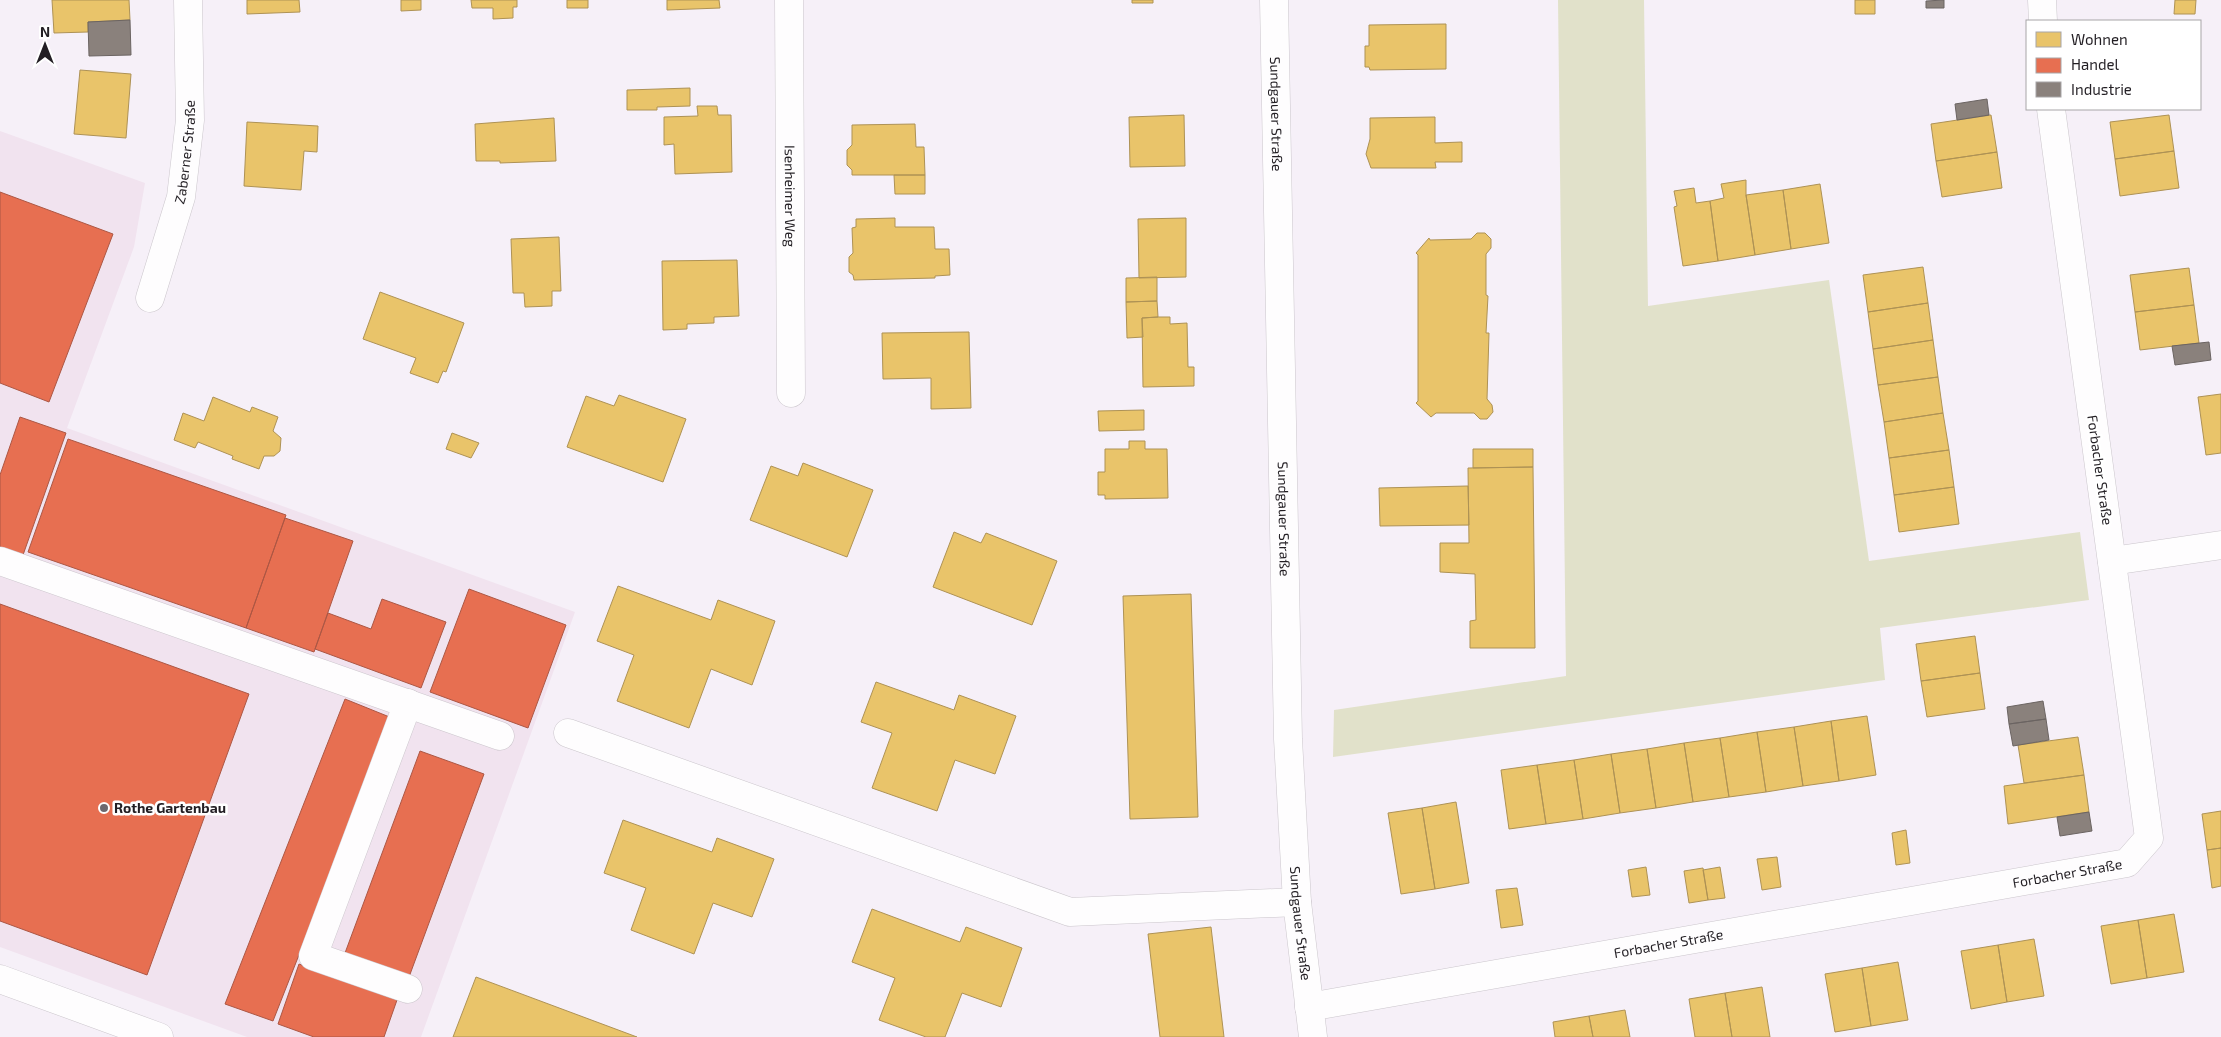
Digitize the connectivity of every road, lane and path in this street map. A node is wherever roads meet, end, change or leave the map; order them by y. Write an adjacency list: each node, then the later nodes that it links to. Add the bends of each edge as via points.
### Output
1 (188, 0): 7 (street, Zaberner Straße, via 190,120 181,196)
2 (789, 0): 8 (street, Isenheimer Weg)
3 (1274, 0): 15 (street, Sundgauer Straße, via 1288,729)
4 (2042, 0): 5 (street)
5 (2043, 20)
6 (2051, 110): 11 (street, Forbacher Straße)
7 (150, 298)
8 (791, 393)
9 (2221, 545): 11 (street)
10 (0, 561): 12 (street)
11 (2112, 561): 18 (street, Forbacher Straße, via 2149,838 2127,863)
12 (408, 703): 14 (street); 17 (street, via 313,956)
13 (568, 733): 15 (street, via 1070,912)
14 (500, 736)
15 (1297, 902): 18 (street, Sundgauer Straße)
16 (0, 980): 19 (street)
17 (408, 989)
18 (1309, 1007): 20 (street, Sundgauer Straße)
19 (159, 1037)
20 (1312, 1037)

